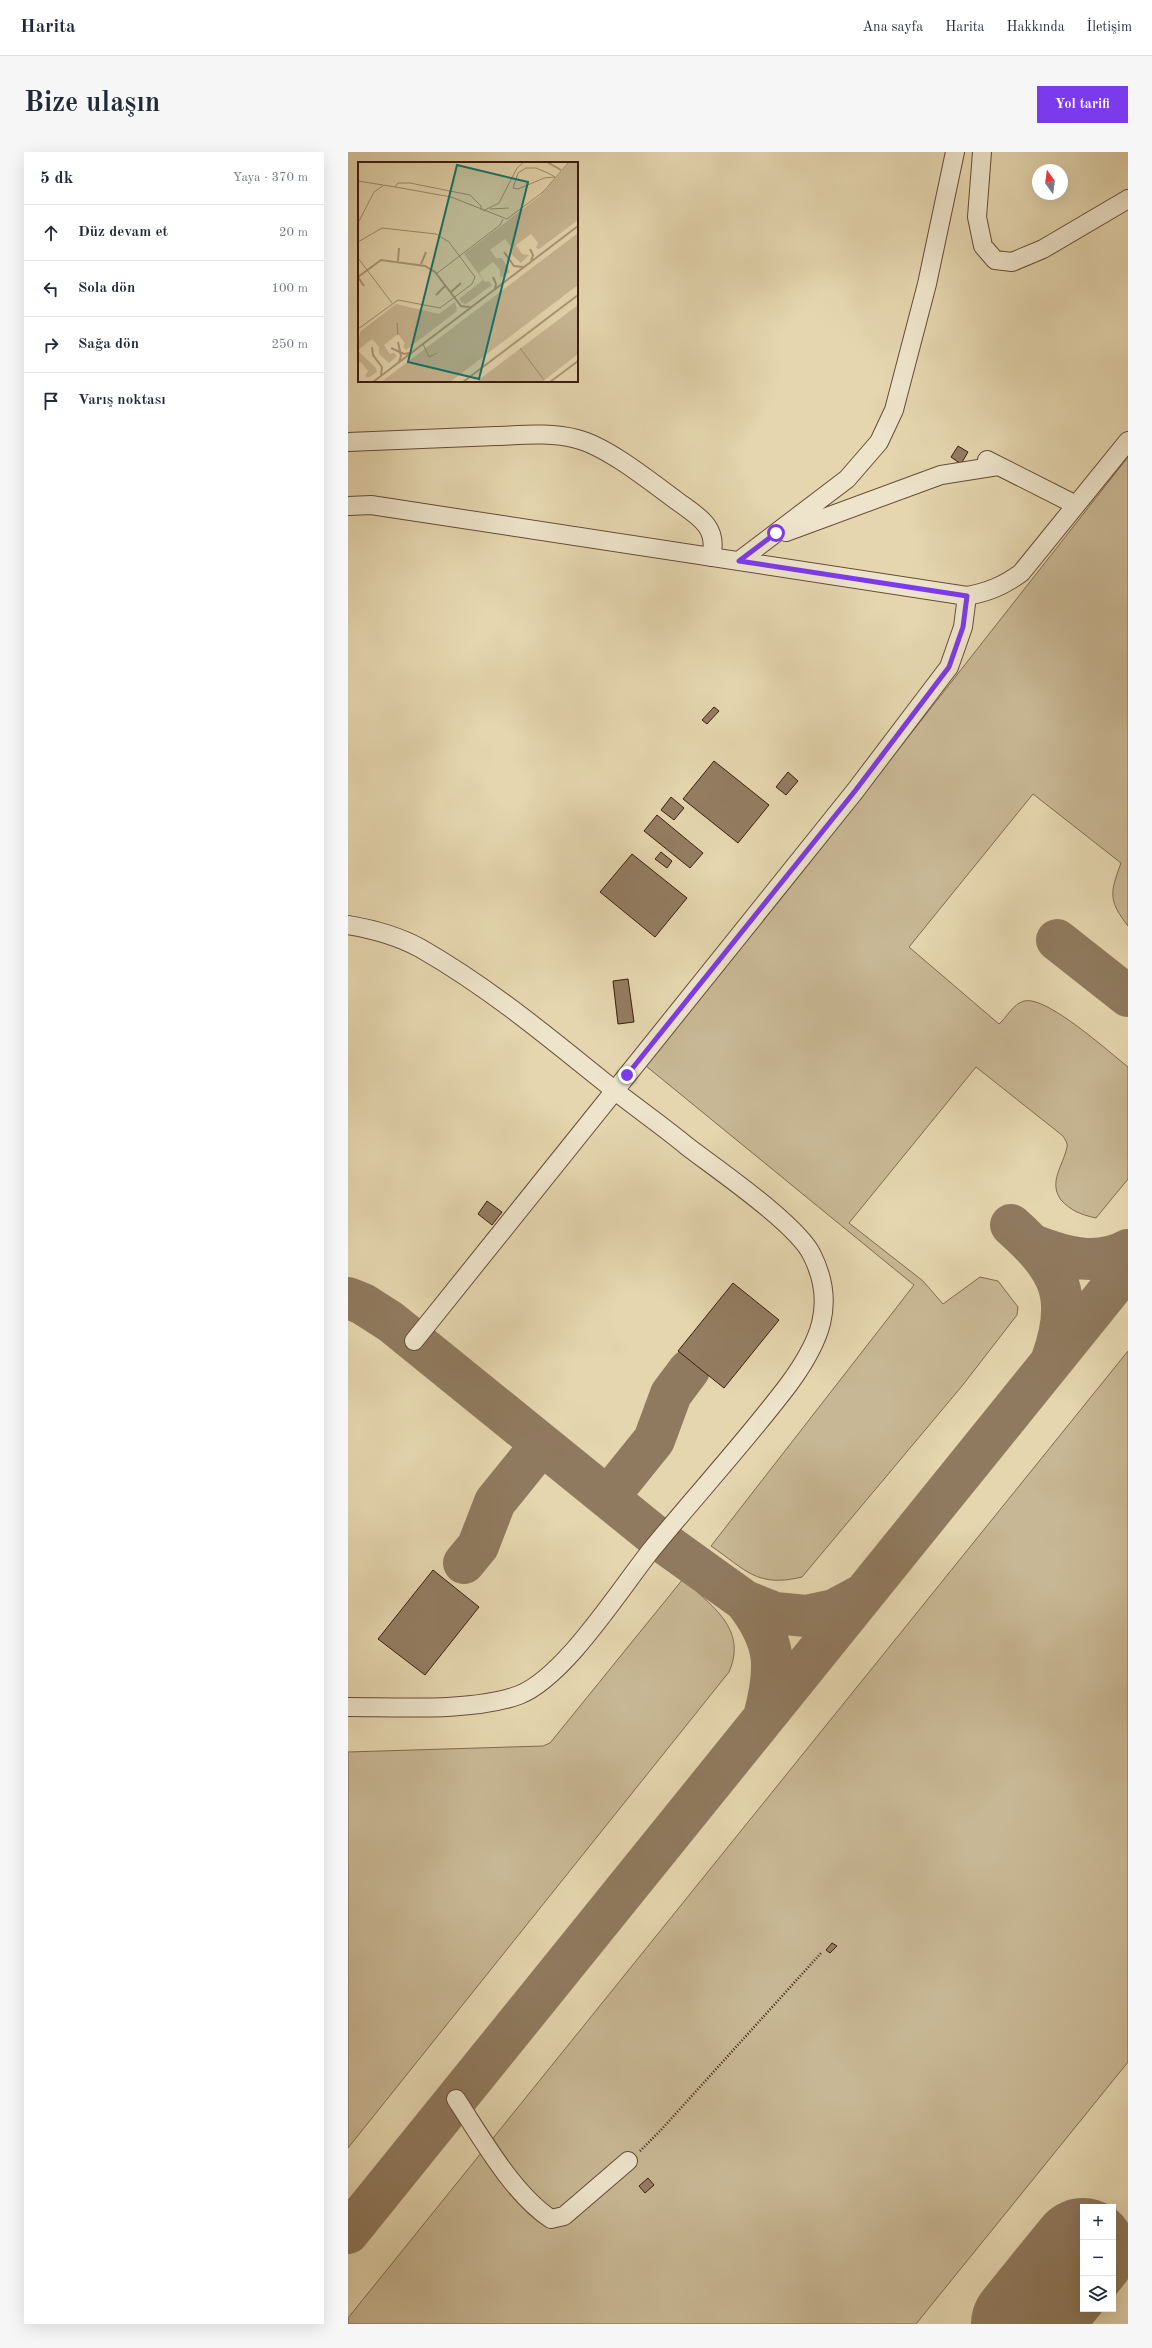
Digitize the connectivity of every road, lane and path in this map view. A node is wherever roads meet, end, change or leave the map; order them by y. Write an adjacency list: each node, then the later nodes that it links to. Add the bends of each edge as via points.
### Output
1 (956, 152): 8 (lane, via 927,284 894,410 882,436 847,479)
2 (982, 152): 3 (lane, via 977,217 983,246 995,260 1012,262 1043,249)
3 (1128, 199)
4 (1128, 441): 6 (lane)
5 (348, 442): 9 (lane, via 532,435 578,439 598,448 655,485 707,523 714,546)
6 (1076, 505): 8 (lane, via 992,462 941,475); 11 (lane, via 1021,573 990,591)
7 (348, 506): 9 (lane, via 371,505)
8 (770, 538): 10 (lane)
9 (710, 557): 10 (lane)
10 (739, 561): 11 (lane)
11 (967, 596): 13 (lane, via 963,627 949,667 855,791)
12 (348, 925): 13 (lane, via 386,934 418,947 466,976 510,1007)
13 (615, 1091): 14 (lane); 15 (lane, via 727,1176 800,1237 812,1254 824,1294 821,1329 809,1357 768,1412 656,1545 585,1636 542,1682 520,1694 494,1702 461,1706)
14 (414, 1341)
15 (348, 1707)
16 (822, 1952): 18 (path, via 660,2131)
17 (456, 2099): 18 (lane, via 502,2166 535,2208 551,2219 564,2216)
18 (628, 2161)

